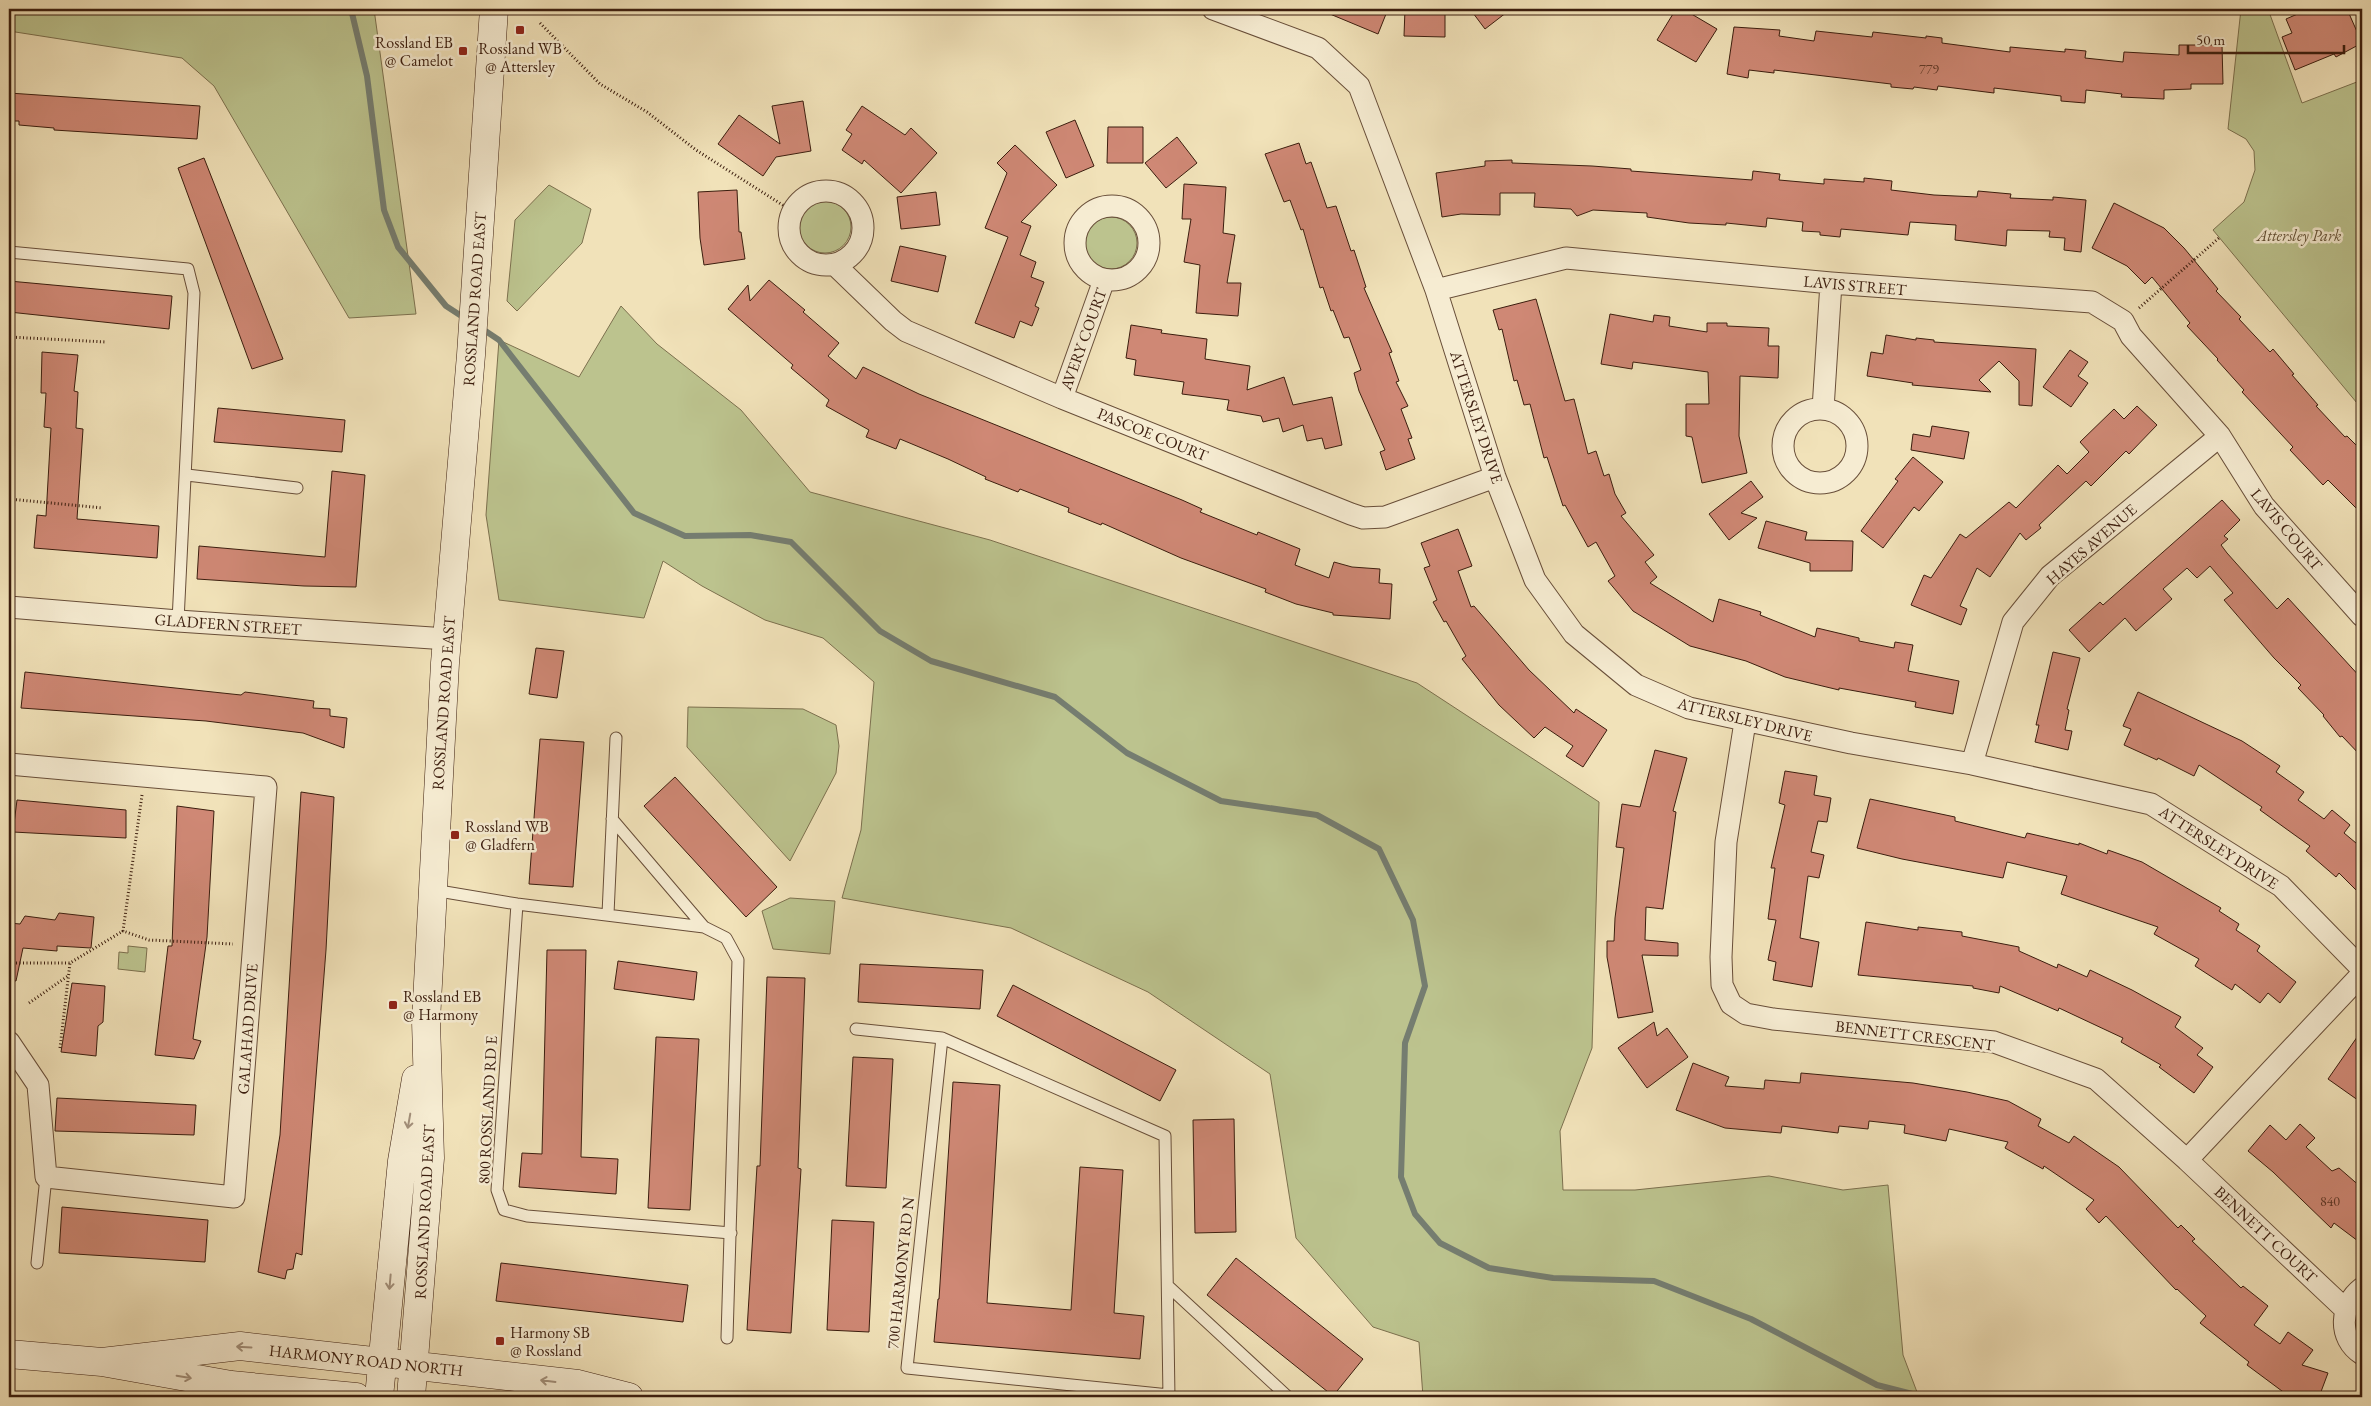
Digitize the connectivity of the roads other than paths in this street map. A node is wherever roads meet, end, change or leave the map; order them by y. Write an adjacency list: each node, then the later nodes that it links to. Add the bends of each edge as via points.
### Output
1 (494, 9): 17 (main road, ROSSLAND ROAD EAST)
2 (1213, 9): 7 (street, ATTERSLEY DRIVE, via 1318,48 1359,86)
3 (9, 252): 11 (lane, via 188,269 194,293)
4 (834, 264): 4 (street, via 810,262 793,246 789,229 792,211 810,194 834,191 846,196 855,204 862,222 861,240 854,251); 8 (street, PASCOE COURT, via 906,331)
5 (1104, 280): 8 (street, AVERY COURT)
6 (1831, 283): 7 (street, LAVIS STREET, via 1566,258); 9 (street); 10 (street, LAVIS STREET, via 2092,302 2123,321 2130,336)
7 (1436, 290): 12 (street, ATTERSLEY DRIVE)
8 (1062, 398): 12 (street, PASCOE COURT, via 1363,518 1385,517)
9 (1823, 409)
10 (2220, 436): 15 (street, LAVIS COURT, via 2264,506); 21 (street, HAYES AVENUE, via 2050,576 2013,622)
11 (186, 475): 13 (lane); 16 (lane)
12 (1495, 477): 18 (street, ATTERSLEY DRIVE, via 1535,580 1574,634 1636,685 1689,708)
13 (297, 488)
14 (9, 607): 16 (street, GLADFERN STREET)
15 (2362, 616)
16 (178, 621): 17 (street, GLADFERN STREET)
17 (447, 639): 23 (main road, ROSSLAND ROAD EAST)
18 (1745, 722): 21 (street, ATTERSLEY DRIVE); 33 (street, BENNETT CRESCENT, via 1726,851 1721,966 1722,985 1731,1004 1746,1014 1773,1019 1994,1042 2096,1079)
19 (616, 738): 22 (lane)
20 (9, 764): 34 (street, GALAHAD DRIVE, via 266,787 234,1197)
21 (1972, 764): 27 (street, ATTERSLEY DRIVE, via 2151,804 2281,886)
22 (612, 819): 25 (lane); 26 (lane)
23 (432, 890): 24 (lane); 29 (main road, ROSSLAND ROAD EAST)
24 (517, 904): 25 (lane); 35 (lane, 800 ROSSLAND RD E, via 497,1190 504,1210 527,1216)
25 (608, 914): 26 (lane)
26 (704, 927): 35 (lane, via 726,938 738,960)
27 (2362, 969)
28 (2362, 974): 33 (street)
29 (426, 1021): 44 (main road, one-way to 44, via 402,1161); 45 (main road, ROSSLAND ROAD EAST, via 430,1158)
30 (856, 1029): 31 (lane, 700 HARMONY RD N)
31 (942, 1038): 37 (lane, 700 HARMONY RD N, via 1165,1136); 46 (lane, 700 HARMONY RD N, via 906,1368)
32 (9, 1042): 34 (street, via 38,1085)
33 (2187, 1160): 39 (street, BENNETT COURT)
34 (46, 1177): 36 (lane)
35 (731, 1233): 40 (lane)
36 (37, 1263)
37 (1168, 1286): 46 (lane, 700 HARMONY RD N); 51 (lane)
38 (2362, 1288): 39 (street)
39 (2345, 1309): 42 (street, via 2345,1333)
40 (728, 1338)
41 (9, 1354): 43 (main road, HARMONY ROAD NORTH)
42 (2362, 1354)
43 (102, 1362): 44 (main road, HARMONY ROAD NORTH, one-way to 43, via 240,1346); 47 (main road, HARMONY ROAD NORTH, one-way to 47, via 231,1385)
44 (383, 1362): 45 (main road, HARMONY ROAD NORTH); 48 (main road)
45 (414, 1365): 49 (main road, ROSSLAND ROAD EAST); 50 (main road, HARMONY ROAD NORTH, one-way to 45, via 578,1384)
46 (1169, 1396)
47 (356, 1397)
48 (379, 1397)
49 (411, 1397)
50 (630, 1397)
51 (1288, 1397)

